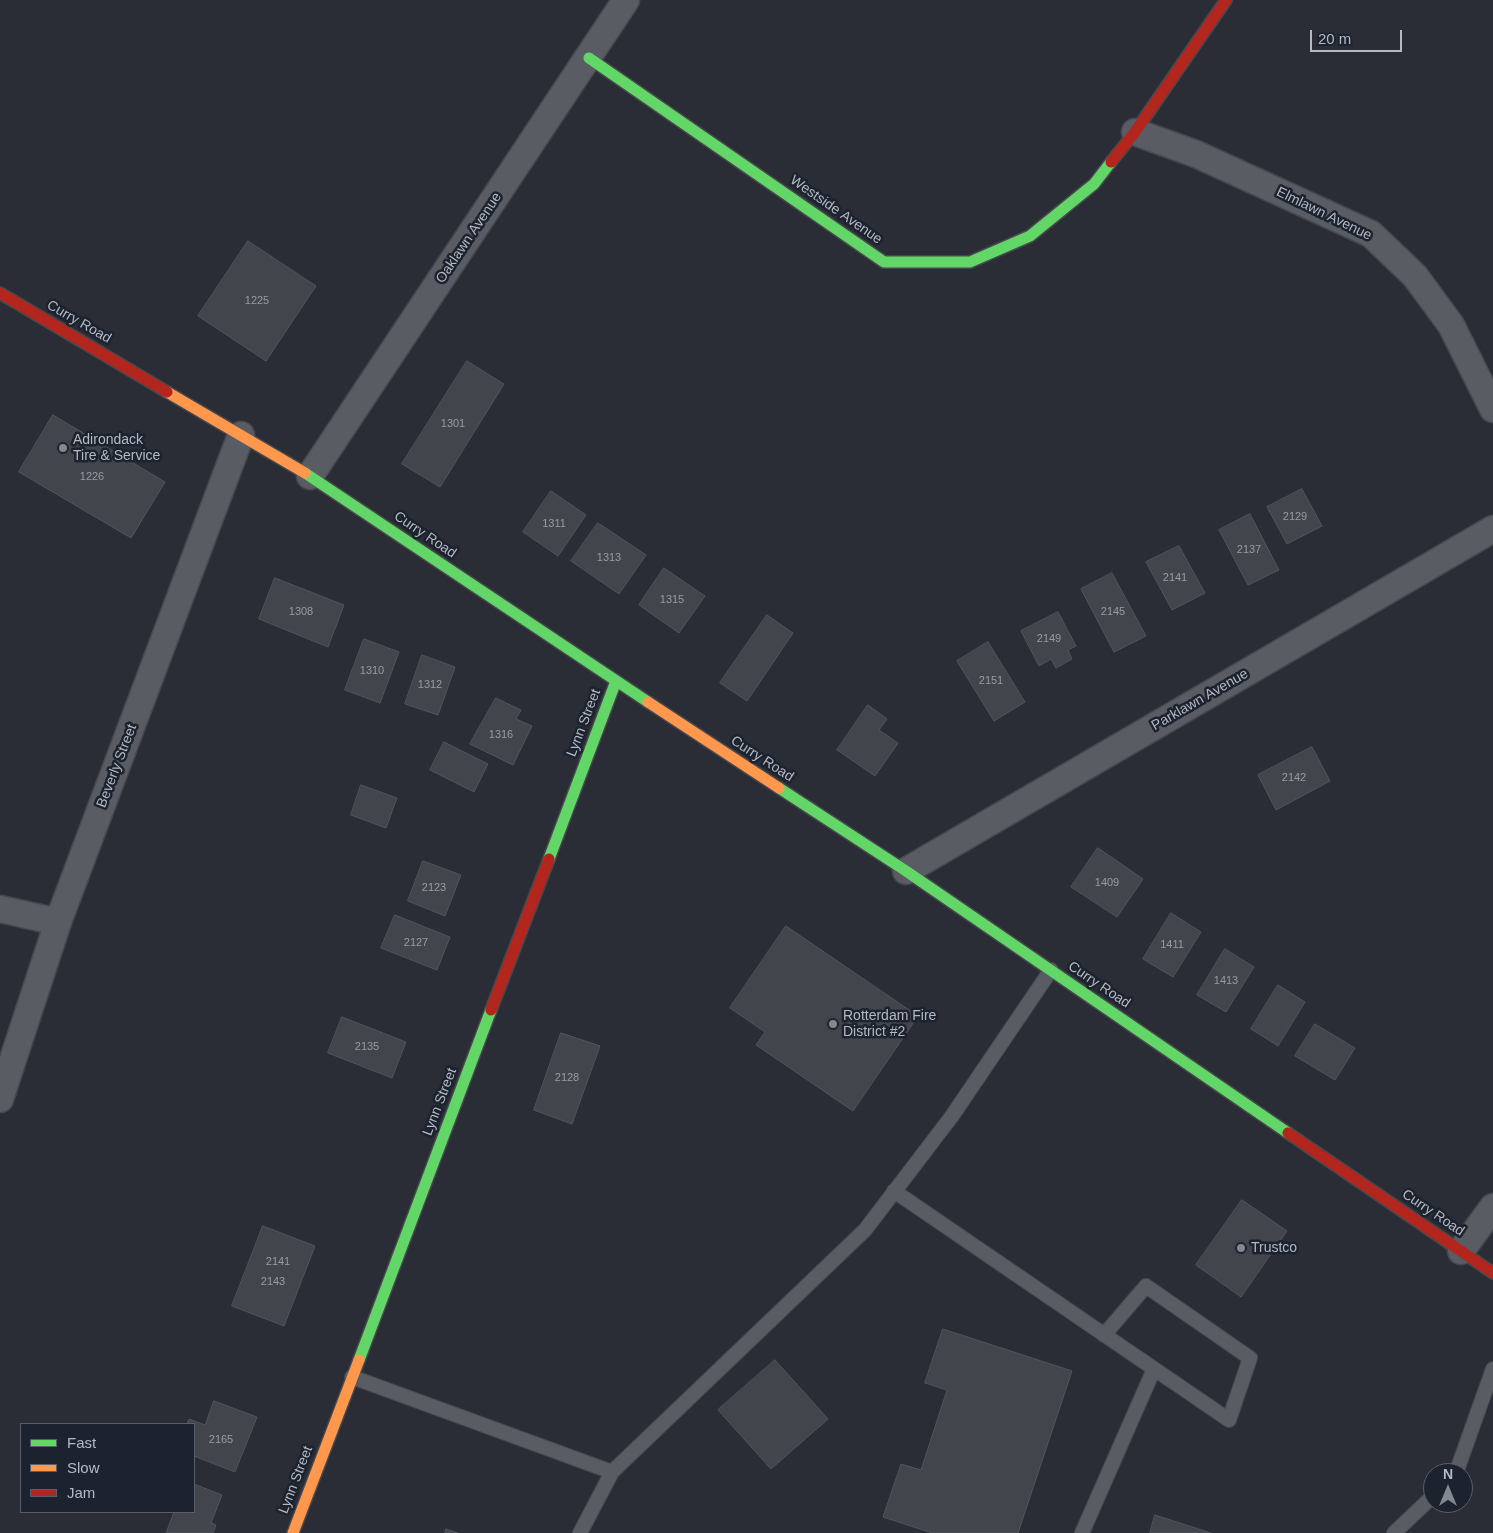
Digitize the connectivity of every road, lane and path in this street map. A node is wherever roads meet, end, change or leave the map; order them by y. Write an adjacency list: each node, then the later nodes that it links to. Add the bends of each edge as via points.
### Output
1 (626, 0): 3 (street, Oaklawn Avenue)
2 (1226, 0): 4 (main road, Westside Avenue)
3 (589, 58): 4 (main road, Westside Avenue, via 884,262 970,262 1030,236 1094,184); 8 (street, Oaklawn Avenue)
4 (1135, 132): 6 (street, Elmlawn Avenue, via 1196,154 1371,234 1415,276 1451,325)
5 (0, 294): 7 (main road, Curry Road)
6 (1493, 409)
7 (242, 435): 8 (main road, Curry Road); 13 (street, Beverly Street)
8 (310, 476): 10 (main road, Curry Road)
9 (1493, 529): 11 (street, Parklawn Avenue)
10 (616, 681): 11 (main road, Curry Road); 23 (main road, Lynn Street)
11 (906, 871): 14 (main road, Curry Road)
12 (0, 909): 13 (street)
13 (58, 922): 15 (street, Beverly Street)
14 (1051, 970): 16 (lane, via 952,1116); 18 (main road, Curry Road)
15 (0, 1099)
16 (894, 1191): 20 (lane); 25 (lane, via 865,1230)
17 (1493, 1207): 18 (street)
18 (1462, 1251): 19 (main road, Curry Road)
19 (1493, 1273)
20 (1104, 1335): 21 (lane); 21 (lane, via 1146,1286 1250,1358 1229,1420)
21 (1154, 1369): 29 (lane)
22 (1493, 1369): 24 (lane)
23 (352, 1377): 25 (lane); 27 (main road, Lynn Street)
24 (1460, 1463)
25 (612, 1472): 28 (lane)
26 (1423, 1505): 30 (lane)
27 (293, 1533)
28 (580, 1533)
29 (1082, 1533)
30 (1394, 1533)

